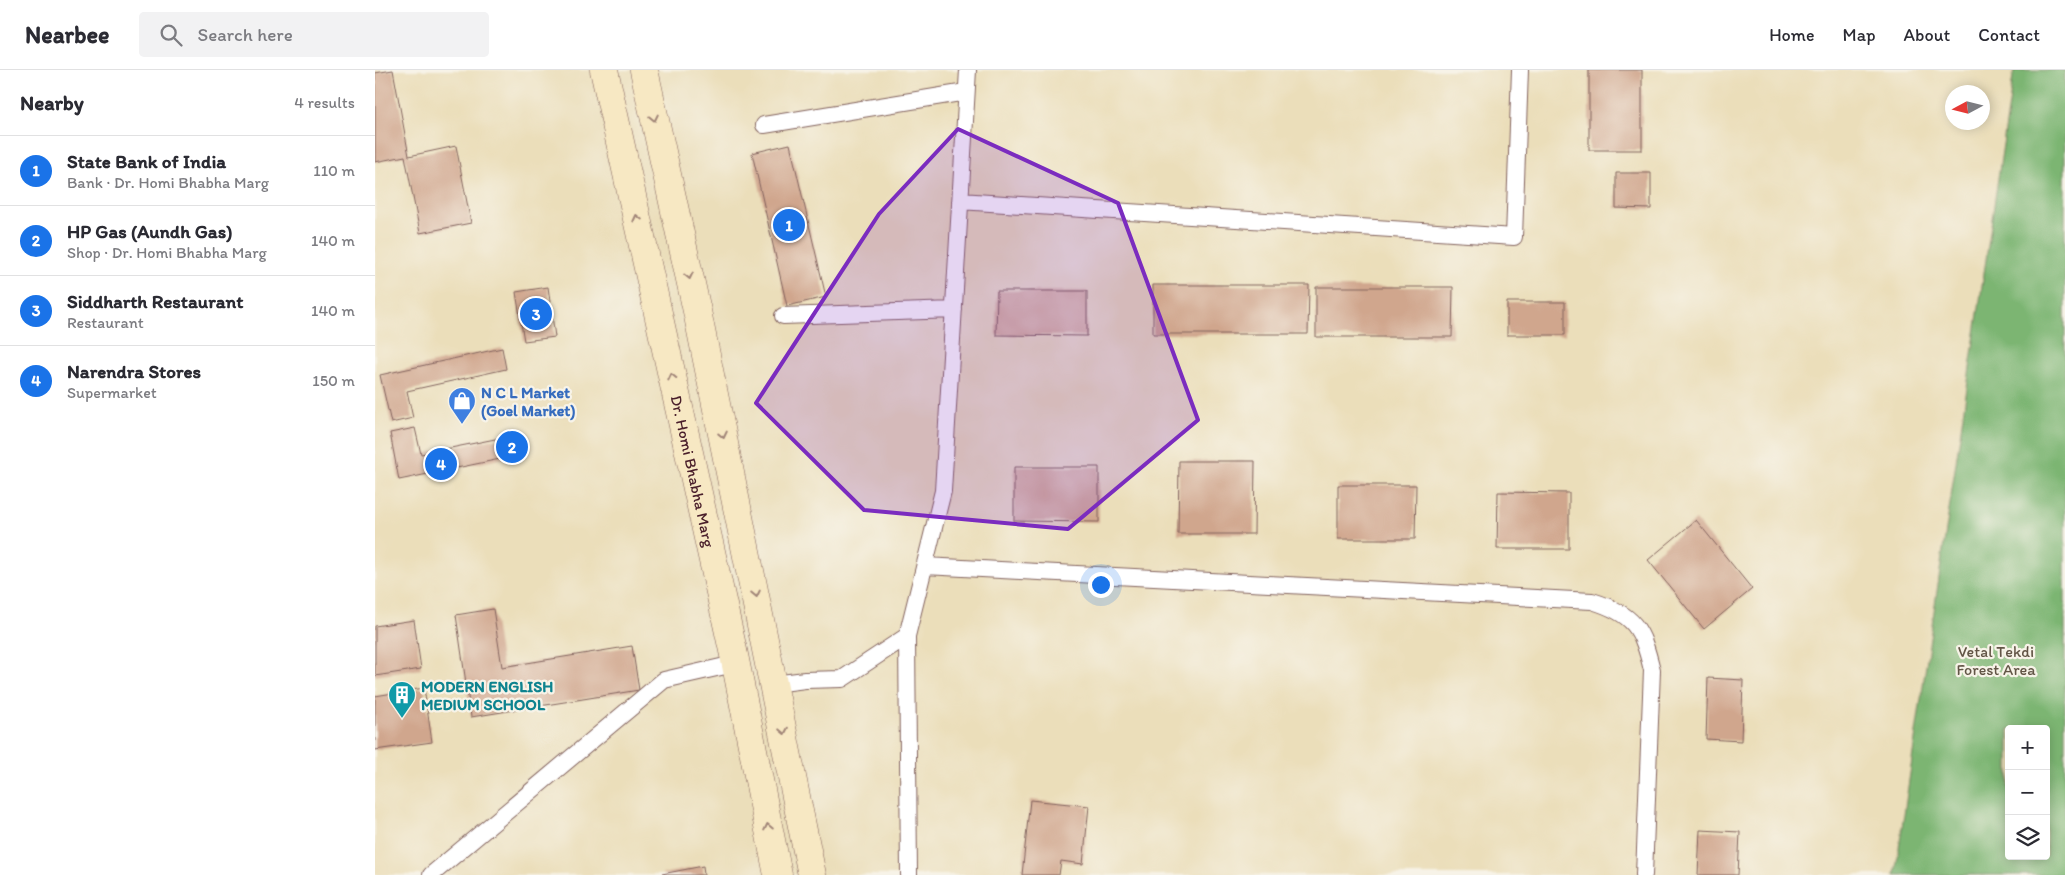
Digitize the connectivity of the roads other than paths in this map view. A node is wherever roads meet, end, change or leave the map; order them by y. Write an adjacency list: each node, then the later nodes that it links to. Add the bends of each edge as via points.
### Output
1 (604, 70): 12 (main road, Dr. Homi Bhabha Marg, one-way to 1)
2 (643, 70): 13 (main road, one-way to 13, via 697,311)
3 (968, 70): 5 (lane)
4 (1520, 70): 7 (lane, via 1514,237)
5 (966, 92): 6 (lane); 7 (lane)
6 (764, 125)
7 (960, 201): 8 (lane)
8 (954, 310): 9 (lane); 10 (lane, via 943,491)
9 (783, 316)
10 (925, 566): 11 (lane); 18 (lane, via 1582,601 1614,608 1634,623 1646,643 1653,670)
11 (907, 636): 13 (lane, via 842,679); 17 (lane)
12 (734, 664): 14 (lane, via 664,680); 15 (main road, Dr. Homi Bhabha Marg, one-way to 12)
13 (774, 684): 16 (main road, one-way to 16)
14 (431, 875)
15 (778, 875)
16 (812, 875)
17 (909, 875)
18 (1644, 875)

